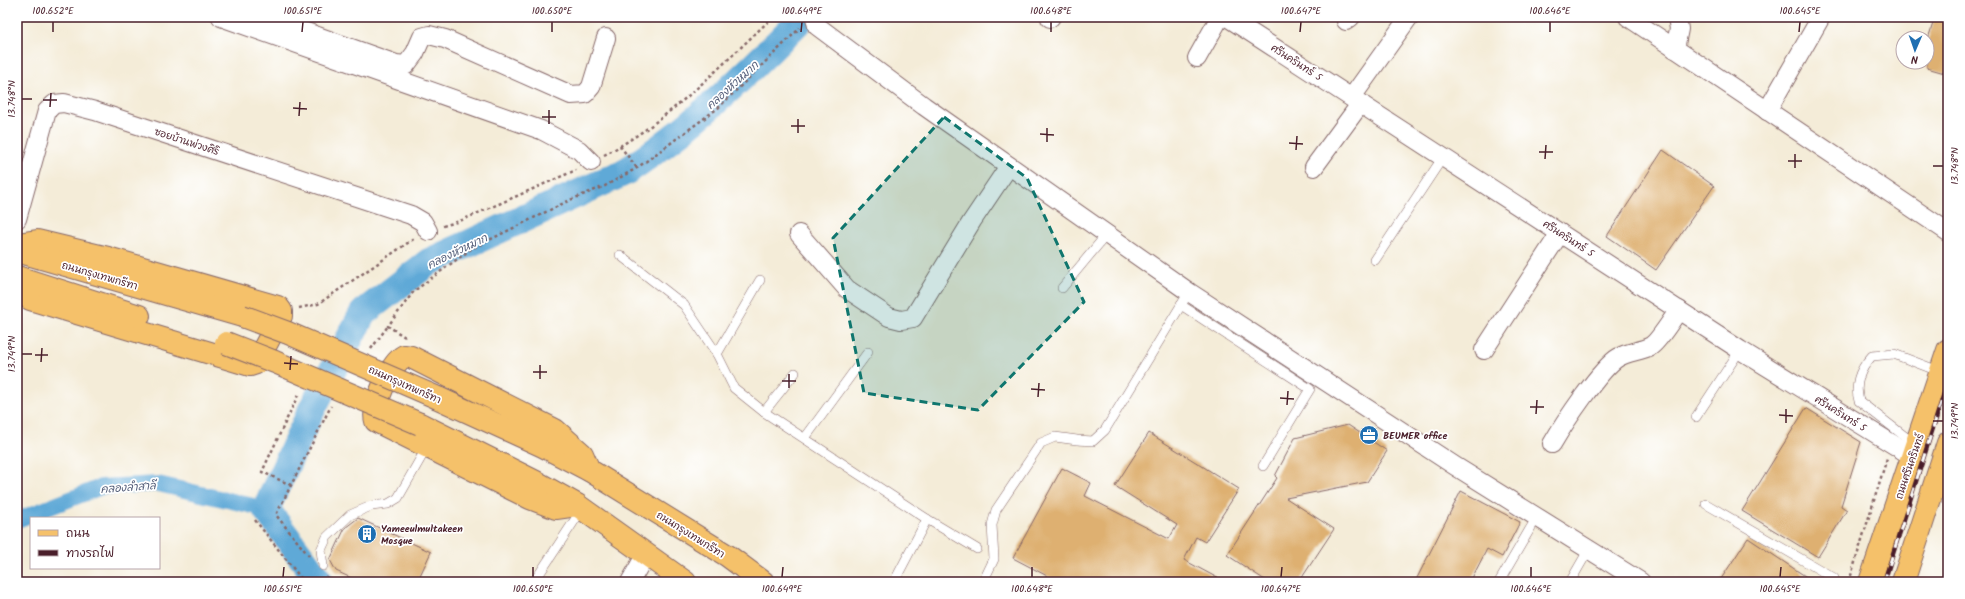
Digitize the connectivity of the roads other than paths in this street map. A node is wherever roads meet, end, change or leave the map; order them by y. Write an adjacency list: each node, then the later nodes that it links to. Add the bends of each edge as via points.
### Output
1 (221, 17): 16 (street, via 541,130 579,150)
2 (264, 17): 10 (street, via 396,64 406,65 422,37 444,39 571,95 584,94 591,87)
3 (1220, 17): 12 (street)
4 (1227, 17): 13 (street, ศรีนครินทร์ 5)
5 (1409, 17): 13 (street)
6 (1628, 17): 11 (street)
7 (1677, 17): 11 (street, via 1679,29)
8 (1821, 17): 14 (street)
9 (810, 20): 17 (street)
10 (606, 38)
11 (1675, 49): 14 (street)
12 (1197, 58)
13 (1356, 100): 15 (street, ศรีนครินทร์ 5); 18 (street)
14 (1767, 110): 21 (street)
15 (1443, 157): 22 (street, ศรีนครินทร์ 5); 27 (lane)
16 (591, 162)
17 (1009, 166): 23 (street, via 913,318 900,320 889,317 847,289); 24 (street)
18 (1314, 167)
19 (17, 219): 20 (street, ซอยบ้านพ่วงศิริ, via 47,112 54,104 64,103 411,215 423,222)
20 (428, 231)
21 (1948, 232)
22 (1560, 233): 33 (street, ศรีนครินทร์ 5); 34 (street)
23 (799, 234)
24 (1107, 234): 31 (lane); 32 (street)
25 (17, 249): 30 (main road, via 24,243 37,241 108,258 278,307 281,316 259,358 250,365 30,299); 49 (main road, ถนนกรุงเทพกรีฑา, bridge, via 242,316 288,333 438,398)
26 (620, 254): 38 (lane, via 684,305)
27 (1375, 260)
28 (17, 277): 51 (main road, bridge, via 226,343 275,362 420,424)
29 (760, 280): 38 (lane)
30 (17, 282)
31 (1062, 288)
32 (1185, 299): 48 (lane, via 1310,389); 52 (street); 65 (lane, via 1106,430 1093,440 1055,437 1041,443 996,510 992,525 994,558)
33 (1678, 310): 35 (street, ศรีนครินทร์ 5); 45 (street, via 1653,345 1638,352 1619,356 1604,369)
34 (1484, 350)
35 (1740, 350): 42 (lane); 47 (street, ศรีนครินทร์ 5, via 1891,444)
36 (1948, 350): 39 (main road, ถนนศรีนครินทร์)
37 (868, 352): 43 (lane)
38 (717, 354): 41 (lane, via 734,388)
39 (1941, 372): 47 (main road, ถนนศรีนครินทร์); 47 (lane, via 1894,354 1872,356 1856,384 1860,401)
40 (795, 373): 41 (lane)
41 (764, 412): 43 (lane)
42 (1696, 417)
43 (805, 438): 53 (lane)
44 (1948, 443): 71 (main road)
45 (1552, 444)
46 (427, 447): 49 (main road, via 376,421 374,416 382,390 396,362 404,356 411,357 555,430 582,454); 51 (main road, via 530,498 556,508); 58 (lane, via 398,498 388,504 371,506 350,515 327,537 321,550)
47 (1914, 451): 70 (main road, ถนนศรีนครินทร์)
48 (1263, 466)
49 (589, 470): 57 (main road, ถนนกรุงเทพกรีฑา)
50 (1706, 504): 69 (lane, via 1834,578)
51 (580, 507): 56 (main road); 59 (lane)
52 (1537, 517): 55 (street); 66 (lane)
53 (927, 519): 54 (lane); 64 (lane)
54 (977, 549)
55 (1589, 549): 67 (lane); 68 (street)
56 (646, 554): 60 (street); 61 (main road)
57 (728, 556): 62 (main road, ถนนกรุงเทพกรีฑา); 63 (main road)
58 (320, 568)
59 (534, 582)
60 (630, 582)
61 (685, 582)
62 (763, 582)
63 (780, 582)
64 (894, 582)
65 (983, 582)
66 (1499, 582)
67 (1570, 582)
68 (1640, 582)
69 (1835, 582)
70 (1870, 582)
71 (1903, 582)

